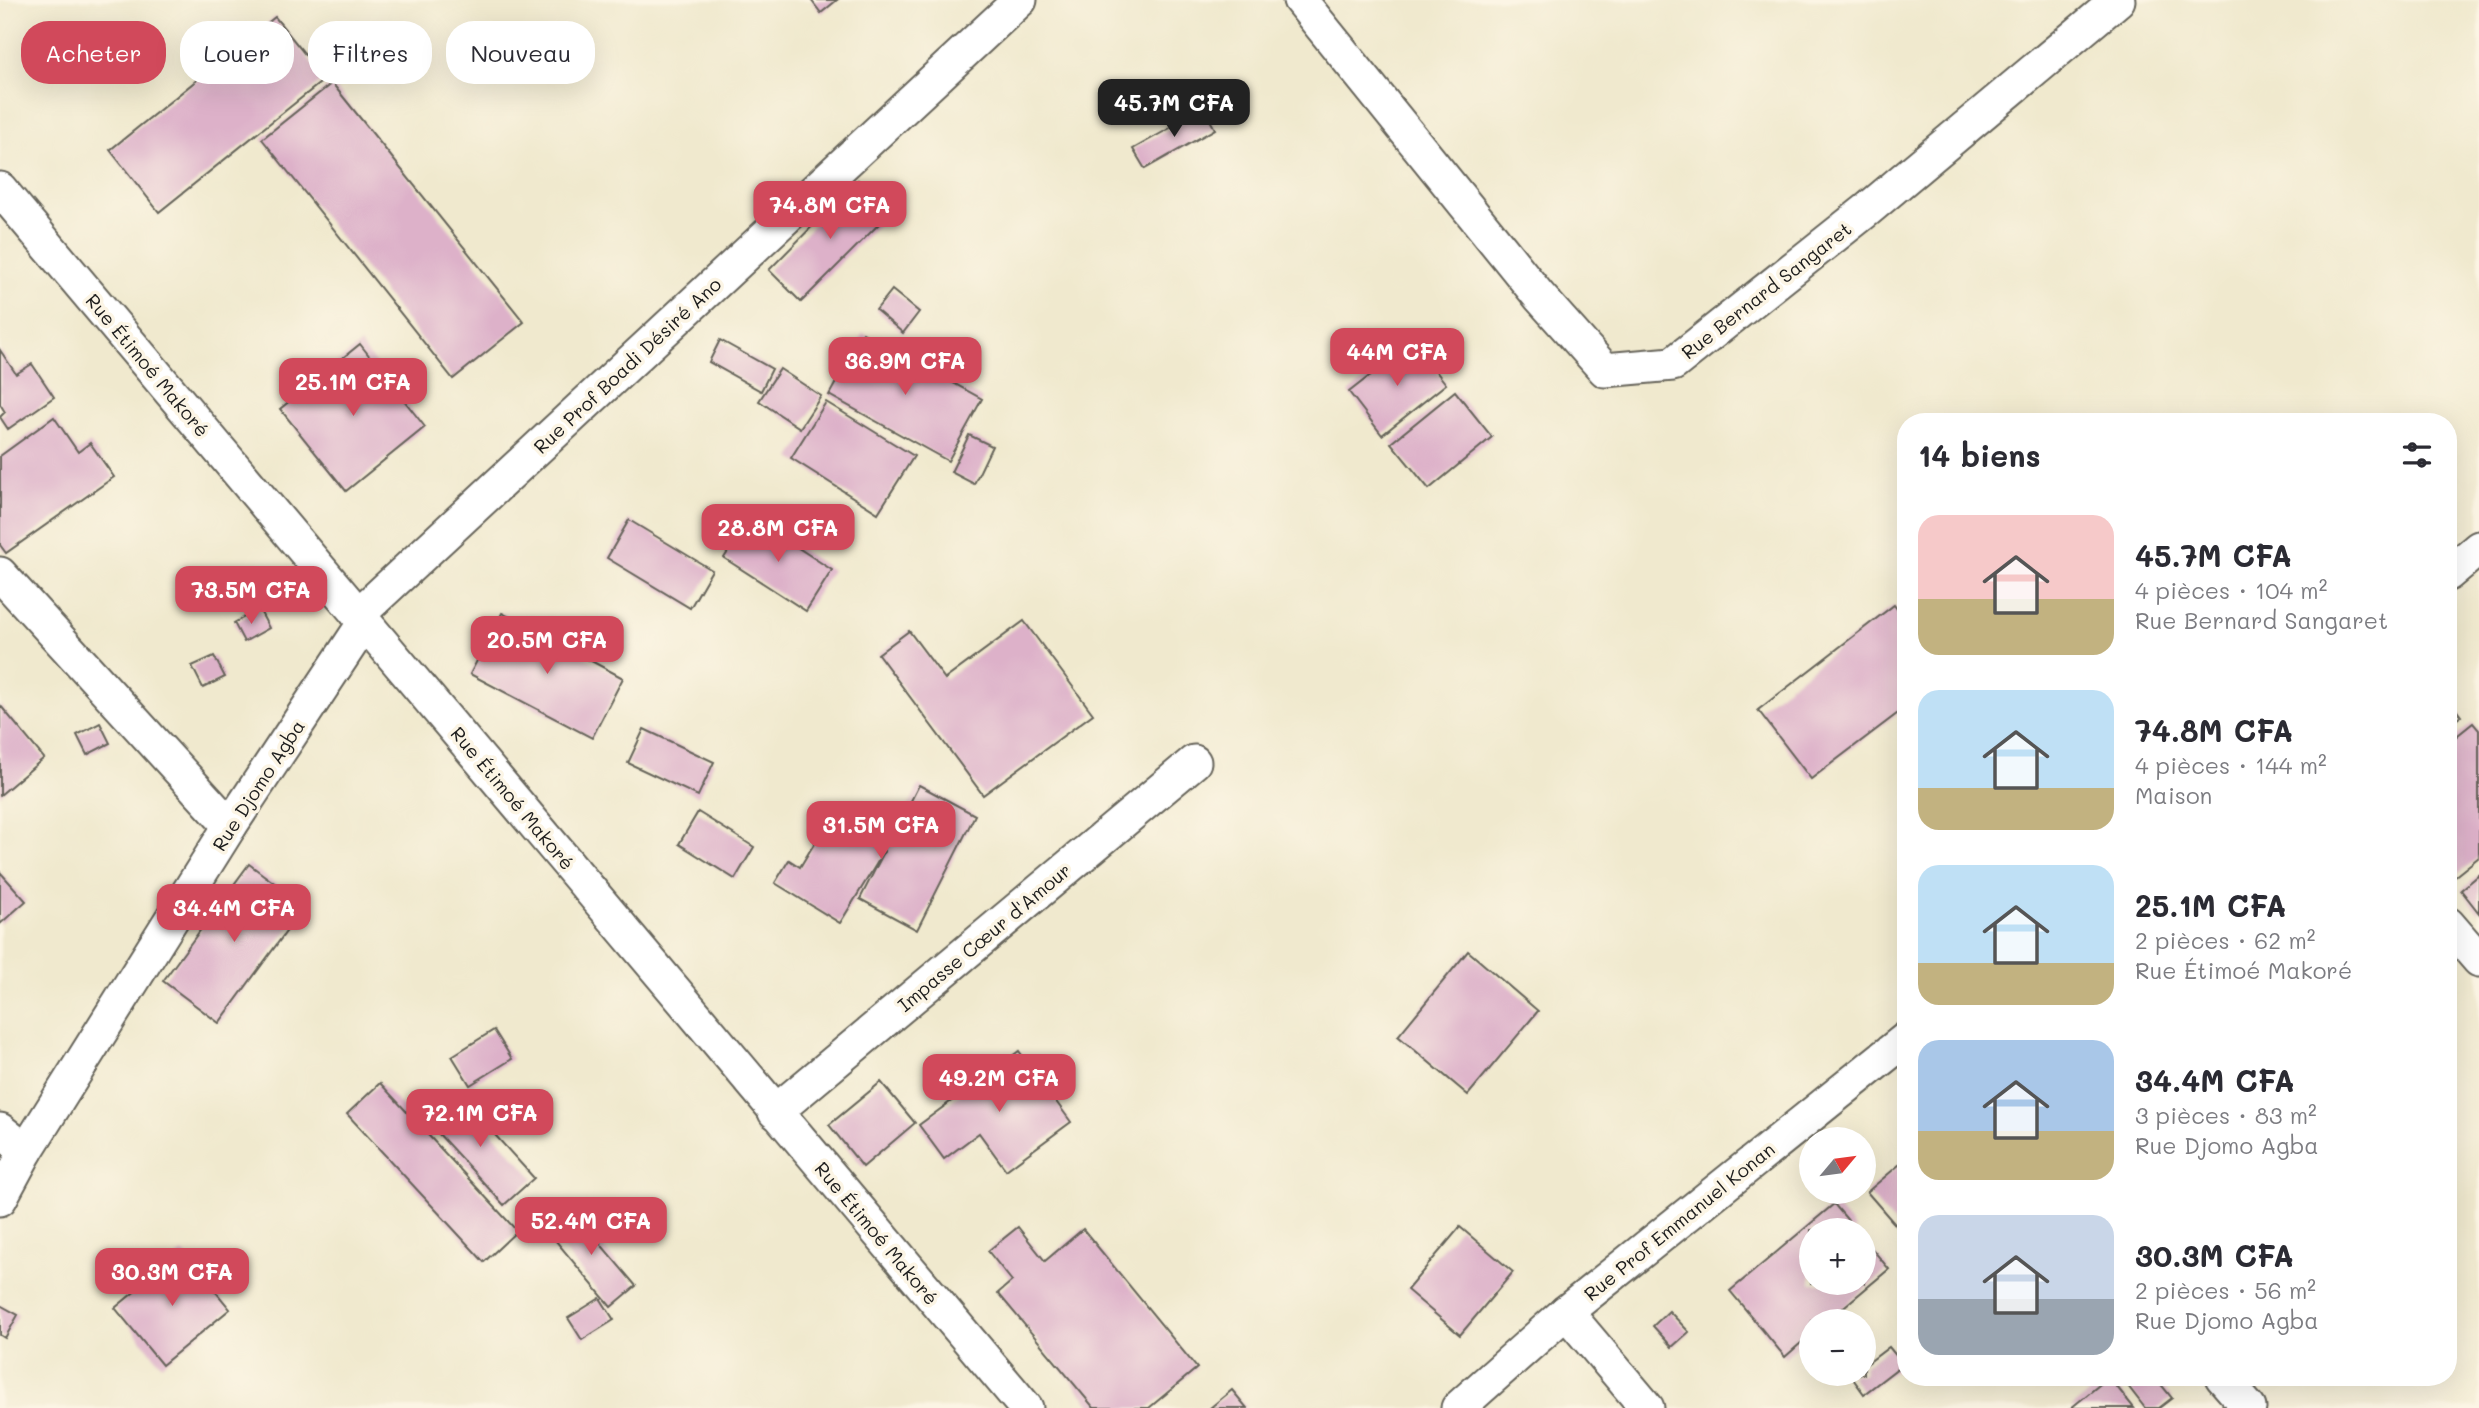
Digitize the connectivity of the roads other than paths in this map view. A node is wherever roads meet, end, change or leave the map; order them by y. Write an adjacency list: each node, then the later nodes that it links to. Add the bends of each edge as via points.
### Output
1 (1020, 0): 8 (street, Rue Prof Boadi Désiré Ano)
2 (1300, 0): 3 (street, Rue Bernard Sangaret, via 1539,296 1605,370 1673,364 1867,210)
3 (2118, 0)
4 (0, 188): 8 (street, Rue Étimoé Makoré)
5 (2479, 548): 6 (street)
6 (2457, 566)
7 (0, 574): 10 (street)
8 (362, 619): 10 (street, Rue Djomo Agba); 14 (street, Rue Étimoé Makoré)
9 (1194, 762): 14 (street, Impasse Cœur d'Amour)
10 (230, 826): 16 (street, Rue Djomo Agba)
11 (2457, 934): 12 (street)
12 (2479, 960)
13 (1897, 1047): 18 (street, Rue Prof Emmanuel Konan)
14 (775, 1112): 20 (street, Rue Étimoé Makoré)
15 (0, 1130): 16 (street)
16 (26, 1152): 17 (street, Rue Djomo Agba)
17 (0, 1199)
18 (1566, 1312): 21 (street, Rue Prof Emmanuel Konan); 22 (street)
19 (2230, 1386): 23 (street)
20 (1026, 1408)
21 (1458, 1408)
22 (1647, 1408)
23 (2249, 1408)

